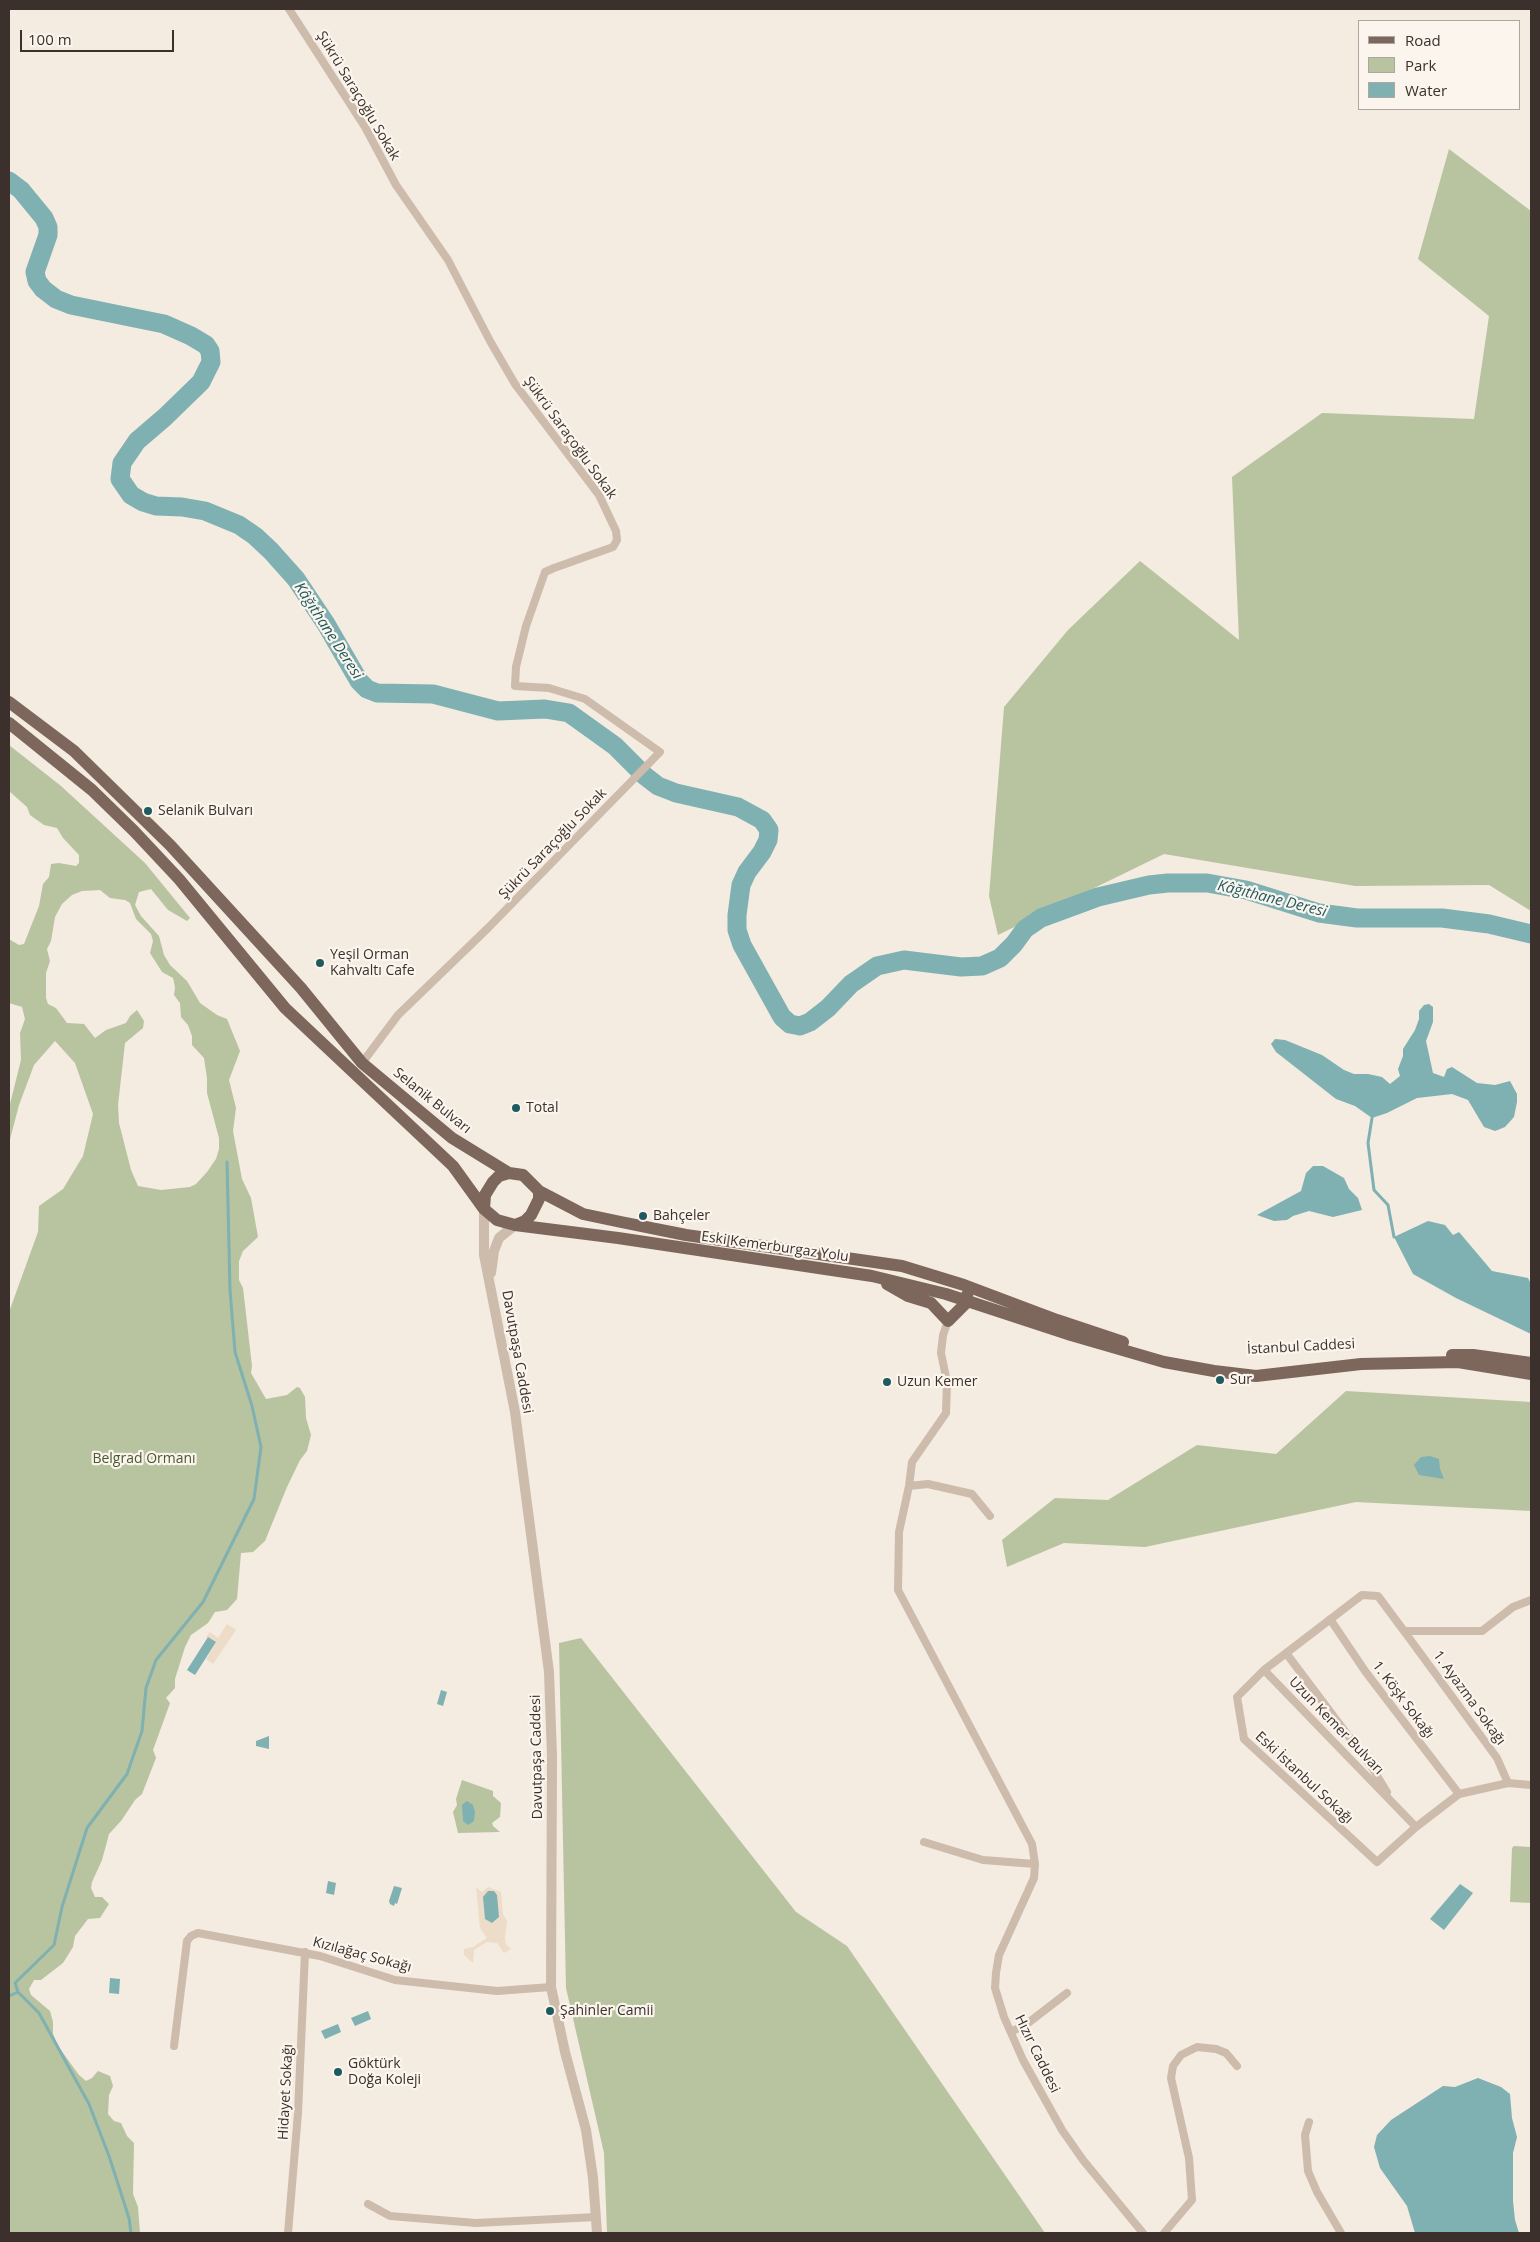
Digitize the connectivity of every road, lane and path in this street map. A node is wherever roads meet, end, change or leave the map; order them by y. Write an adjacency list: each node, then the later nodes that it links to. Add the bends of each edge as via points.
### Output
1 (289, 9): 4 (street, Şükrü Saraçoğlu Sokak, via 365,126 396,185 448,260 515,384 599,495 616,531 617,540 613,547 545,572 526,626 516,667 516,686 549,688 585,699 660,752 398,1015)
2 (9, 702): 4 (main road, Selanik Bulvarı, via 74,751 170,845 301,988)
3 (9, 723): 7 (main road, via 92,790 134,830 179,879 285,1008 453,1166)
4 (362, 1063): 5 (main road, Selanik Bulvarı, via 452,1138)
5 (509, 1173): 6 (main road, via 523,1175); 7 (main road, via 499,1176 488,1189)
6 (539, 1191): 8 (main road, via 536,1208 525,1221); 11 (main road, Eski Kemerburgaz Yolu, via 583,1214 686,1235 902,1266)
7 (484, 1209): 8 (main road, via 497,1220); 10 (street, Davutpaşa Caddesi, via 484,1254)
8 (515, 1225): 9 (main road, Eski Kemerburgaz Yolu); 10 (street, via 499,1238)
9 (872, 1276): 12 (main road, Eski Kemerburgaz Yolu); 14 (main road, via 908,1296 930,1303)
10 (490, 1279): 33 (street, Davutpaşa Caddesi, via 516,1421 549,1672)
11 (964, 1285): 12 (main road, via 957,1288); 13 (main road); 15 (main road, İstanbul Caddesi, via 1057,1320 1187,1360 1258,1368 1392,1356)
12 (952, 1296): 13 (main road, Eski Kemerburgaz Yolu); 14 (main road)
13 (968, 1301): 14 (main road); 15 (main road, İstanbul Caddesi, via 1164,1362 1256,1376 1386,1363)
14 (948, 1321): 18 (street, via 941,1353 947,1382 946,1412 912,1462)
15 (1474, 1360): 16 (main road, İstanbul Caddesi); 17 (main road, İstanbul Caddesi)
16 (1531, 1364)
17 (1531, 1374)
18 (910, 1486): 19 (street, via 928,1484 972,1494); 31 (street, via 899,1532 898,1590 1023,1824 1032,1844)
19 (990, 1516)
20 (1531, 1600): 22 (street, via 1513,1607 1482,1631)
21 (1330, 1619): 22 (street, Eski İstanbul Sokağı, via 1362,1595 1378,1596); 23 (street, Eski İstanbul Sokağı); 27 (street, 1. Köşk Sokağı, via 1365,1671)
22 (1404, 1631): 25 (street, 1. Ayazma Sokağı, via 1497,1758)
23 (1286, 1653): 24 (street, Eski İstanbul Sokağı); 28 (street, Uzun Kemer Bulvarı, via 1371,1766)
24 (1264, 1670): 28 (street, Uzun Kemer Bulvarı); 29 (street, Eski İstanbul Sokağı, via 1237,1697 1244,1739 1377,1862)
25 (1508, 1783): 26 (street, Eski İstanbul Sokağı); 27 (street, Eski İstanbul Sokağı)
26 (1531, 1785)
27 (1459, 1794): 29 (street, Eski İstanbul Sokağı)
28 (1392, 1800): 29 (street, Uzun Kemer Bulvarı)
29 (1416, 1827)
30 (924, 1842): 31 (street, via 984,1860)
31 (1035, 1864): 35 (street, Hızır Caddesi, via 1034,1878 1002,1947 996,1973 996,1988)
32 (305, 1952): 33 (street, Kızılağaç Sokağı, via 395,1980 497,1991); 36 (street, Kızılağaç Sokağı, via 198,1933 191,1936 187,1941); 41 (street, Hidayet Sokağı, via 298,2113)
33 (551, 1987): 40 (street, Davutpaşa Caddesi, via 586,2130)
34 (1067, 1993): 35 (street)
35 (1011, 2032): 43 (street, Hızır Caddesi, via 1062,2130)
36 (174, 2046)
37 (1237, 2066): 44 (street, via 1226,2053 1197,2048 1182,2055 1173,2066 1171,2078 1189,2158 1192,2200)
38 (1310, 2122): 45 (street, via 1305,2134 1308,2171)
39 (368, 2204): 40 (street, via 390,2216 476,2223)
40 (596, 2217): 42 (street, Davutpaşa Caddesi)
41 (288, 2233)
42 (597, 2233)
43 (1143, 2233)
44 (1164, 2233)
45 (1341, 2233)

